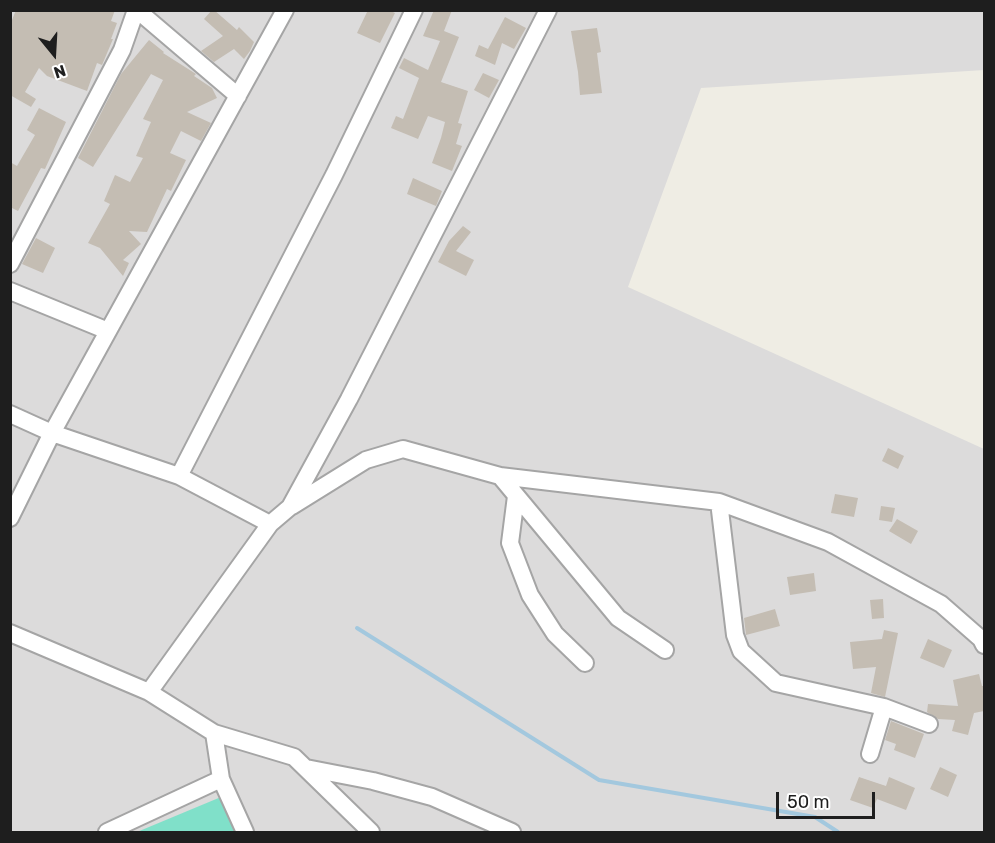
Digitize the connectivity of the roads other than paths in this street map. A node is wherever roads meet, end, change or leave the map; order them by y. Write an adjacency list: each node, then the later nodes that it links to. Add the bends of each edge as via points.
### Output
1 (137, 10): 5 (street); 6 (street, via 122,50)
2 (285, 10): 5 (street)
3 (414, 10): 11 (street, via 334,176)
4 (548, 10): 15 (street)
5 (238, 96): 8 (street)
6 (10, 264)
7 (10, 291): 8 (street)
8 (108, 331): 10 (street)
9 (10, 414): 10 (street)
10 (52, 433): 11 (street); 16 (street)
11 (179, 476): 17 (street)
12 (500, 476): 13 (street); 14 (street); 15 (street, via 403,449 366,460)
13 (516, 496): 20 (street, via 618,618); 21 (street, via 510,543 530,596 555,634)
14 (718, 502): 19 (street, via 828,542 941,604); 23 (street, via 735,636 741,651 776,682)
15 (290, 507): 17 (street)
16 (10, 518)
17 (270, 524): 22 (street)
18 (10, 633): 22 (street)
19 (984, 645)
20 (665, 650)
21 (585, 663)
22 (149, 692): 25 (street)
23 (884, 707): 24 (street); 26 (street)
24 (929, 724)
25 (214, 732): 27 (street, via 294,757); 28 (street)
26 (870, 754)
27 (306, 768): 31 (street); 32 (street, via 432,797)
28 (221, 779): 29 (street); 30 (street)
29 (107, 832)
30 (244, 832)
31 (370, 832)
32 (513, 832)

